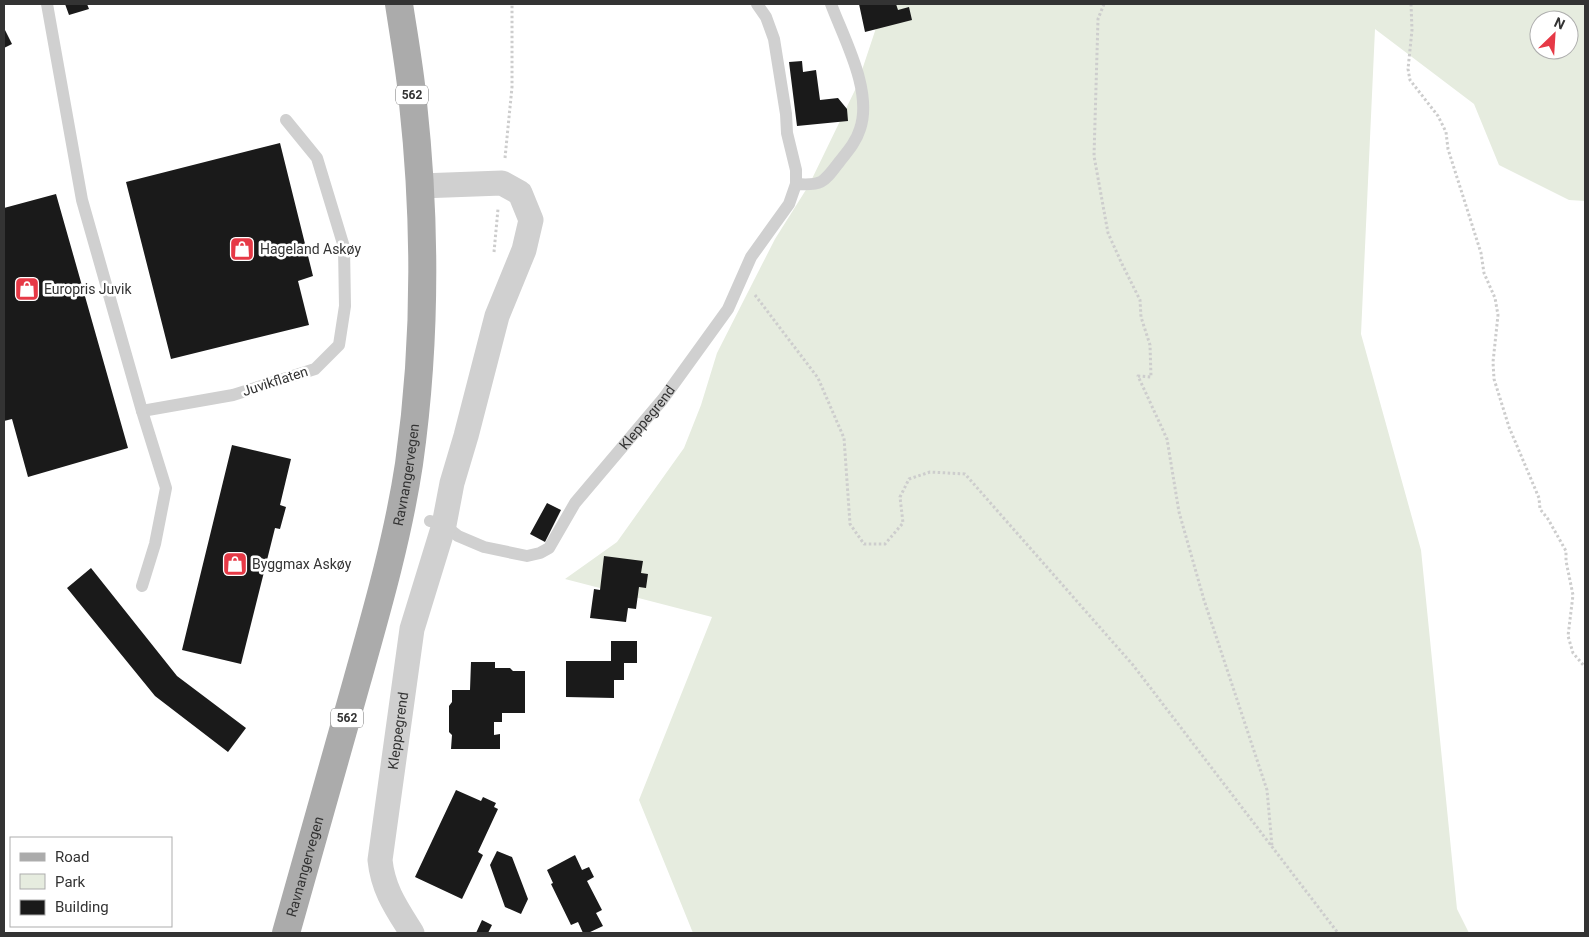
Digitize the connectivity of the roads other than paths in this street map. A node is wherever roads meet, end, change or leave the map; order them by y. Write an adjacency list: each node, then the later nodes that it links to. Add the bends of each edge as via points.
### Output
1 (47, 4): 8 (lane, via 82,200)
2 (399, 4): 7 (main road, Ravnangervegen / 562, via 413,102)
3 (757, 4): 6 (lane, Kleppegrend, via 774,39)
4 (830, 4): 6 (lane, via 859,77 863,116 855,142 827,178 813,185)
5 (286, 120): 8 (lane, Juvikflaten, via 317,158 344,247 345,306 339,345 315,369 233,395)
6 (796, 184): 9 (lane, Kleppegrend, via 789,204 751,257 728,310 663,399 575,503 550,548 527,556 493,549 458,536)
7 (420, 186): 9 (street, Kleppegrend, via 502,183 520,193 530,220 524,250 497,316 466,436); 11 (main road, Ravnangervegen / 562, via 423,295 409,465 375,620)
8 (142, 411): 10 (lane, via 166,488 155,544)
9 (437, 523): 12 (street, Kleppegrend, via 412,629 380,860 386,890)
10 (142, 586)
11 (286, 933)
12 (412, 933)

